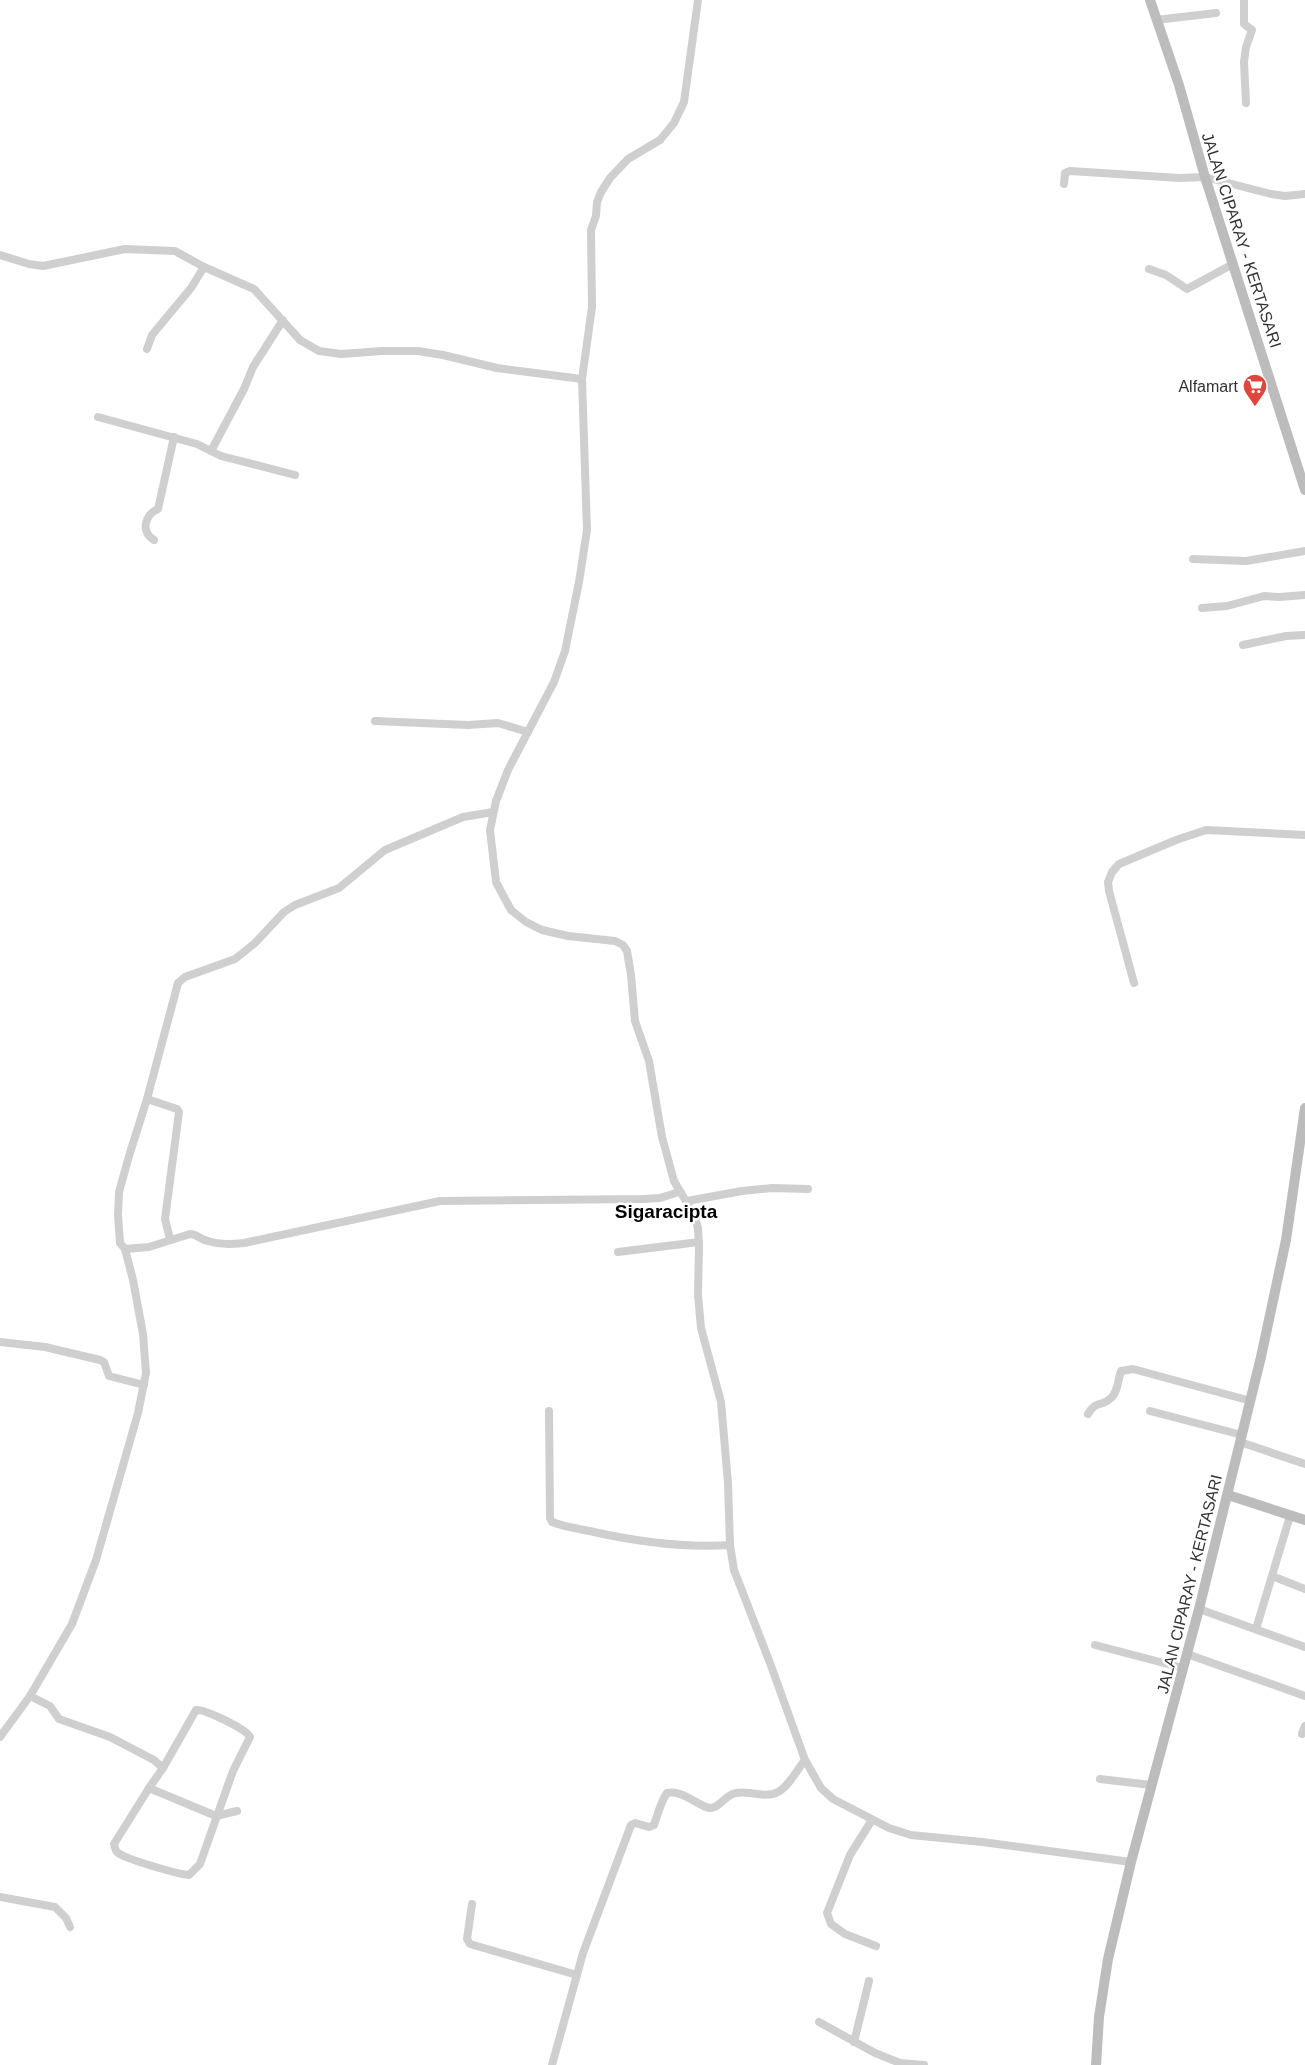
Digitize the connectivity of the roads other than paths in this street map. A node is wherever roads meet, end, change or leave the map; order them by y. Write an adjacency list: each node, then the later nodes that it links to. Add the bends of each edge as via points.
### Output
1 (698, 0): 16 (street, via 684,102 674,123 660,140 628,158 610,178 597,202 591,230 592,307)
2 (1150, 0): 5 (main road, JALAN CIPARAY - KERTASARI)
3 (1244, 0): 6 (street, via 1244,24 1252,30 1244,62)
4 (1216, 13): 5 (street)
5 (1156, 20): 7 (main road, JALAN CIPARAY - KERTASARI, via 1179,85)
6 (1246, 103)
7 (1205, 177): 8 (street, via 1070,171 1065,173); 9 (street, via 1271,194); 11 (main road, JALAN CIPARAY - KERTASARI)
8 (1064, 184)
9 (1305, 194)
10 (0, 255): 12 (street, via 43,266 125,249 147,248 175,251)
11 (1233, 264): 13 (street, via 1187,289 1166,275); 21 (main road, JALAN CIPARAY - KERTASARI)
12 (204, 267): 14 (street, via 254,289); 15 (street, via 152,335)
13 (1149, 269)
14 (283, 320): 16 (street, via 300,340 319,351 341,354 418,351 497,368); 19 (street, via 253,368)
15 (147, 349)
16 (582, 379): 30 (street, via 587,521 580,574 565,651 554,682)
17 (98, 417): 18 (street)
18 (174, 437): 19 (street); 22 (street, via 158,508 149,514 146,521 146,529)
19 (211, 451): 20 (street)
20 (295, 475)
21 (1305, 490)
22 (154, 540)
23 (1305, 551): 24 (street, via 1246,560)
24 (1193, 559)
25 (1305, 594): 26 (street, via 1264,596 1224,607)
26 (1202, 608)
27 (1305, 635): 28 (street)
28 (1243, 645)
29 (375, 722): 30 (street, via 468,726 498,722)
30 (528, 732): 31 (street, via 515,753)
31 (493, 812): 34 (street, via 463,817 385,850 339,888 295,904 235,959 181,980); 37 (street, via 490,830 496,882 511,910 542,930 615,941 627,951 634,1020 649,1061 662,1137)
32 (1305, 835): 33 (street, via 1206,830 1119,864 1108,882 1109,891)
33 (1134, 983)
34 (147, 1099): 39 (street, via 179,1112 165,1219); 41 (street, via 119,1192 120,1243)
35 (1305, 1108): 45 (main road, JALAN CIPARAY - KERTASARI, via 1286,1240)
36 (808, 1189): 38 (street, via 742,1191)
37 (679, 1192): 38 (street); 39 (street, via 644,1199 440,1201 231,1245 206,1241 194,1234)
38 (687, 1202): 40 (street, via 694,1215)
39 (170, 1239): 41 (street, via 149,1247)
40 (699, 1242): 42 (street); 54 (street, via 701,1328 721,1402)
41 (125, 1249): 44 (street, via 143,1334)
42 (618, 1252)
43 (0, 1342): 44 (street, via 45,1347 100,1360 104,1362 109,1376)
44 (144, 1385): 63 (street, via 96,1560 72,1624)
45 (1251, 1401): 48 (street, via 1133,1369 1121,1371 1116,1393 1093,1406); 49 (main road, JALAN CIPARAY - KERTASARI)
46 (549, 1411): 54 (street, via 552,1522 645,1542)
47 (1150, 1411): 49 (street)
48 (1088, 1414)
49 (1241, 1438): 50 (street); 51 (main road, JALAN CIPARAY - KERTASARI)
50 (1305, 1464)
51 (1228, 1495): 52 (main road); 57 (main road, JALAN CIPARAY - KERTASARI)
52 (1290, 1516): 53 (main road); 55 (street)
53 (1305, 1520)
54 (730, 1545): 66 (street, via 734,1570)
55 (1272, 1576): 56 (street); 58 (street)
56 (1305, 1589)
57 (1199, 1609): 58 (street); 61 (main road, JALAN CIPARAY - KERTASARI)
58 (1256, 1630): 60 (street)
59 (1096, 1645): 62 (street)
60 (1305, 1647)
61 (1187, 1654): 62 (main road, JALAN CIPARAY - KERTASARI); 64 (street)
62 (1183, 1668): 69 (main road, JALAN CIPARAY - KERTASARI)
63 (30, 1696): 65 (street); 67 (street, via 50,1706 59,1719 110,1737)
64 (1305, 1696)
65 (0, 1736)
66 (805, 1760): 73 (street, via 821,1788 833,1799); 79 (street, via 778,1792 735,1793 712,1807 680,1794 667,1793 654,1825 632,1824)
67 (163, 1768): 70 (street); 72 (street, via 196,1710 248,1733 250,1737)
68 (1100, 1779): 69 (street)
69 (1151, 1785): 74 (main road, JALAN CIPARAY - KERTASARI)
70 (149, 1788): 72 (street); 72 (street, via 114,1844 118,1852 131,1858 189,1875 200,1864)
71 (237, 1811): 72 (street)
72 (216, 1816)
73 (872, 1820): 74 (street, via 911,1835); 78 (street, via 850,1855 827,1913 831,1924 845,1934)
74 (1131, 1862): 85 (main road, JALAN CIPARAY - KERTASARI, via 1103,1980)
75 (0, 1898): 77 (street, via 55,1907)
76 (472, 1904): 79 (street, via 467,1939 470,1944)
77 (70, 1927)
78 (876, 1946)
79 (577, 1975): 83 (street)
80 (869, 1981): 82 (street)
81 (818, 2022): 82 (street)
82 (854, 2042): 84 (street, via 900,2063)
83 (552, 2065)
84 (924, 2065)
85 (1096, 2065)

